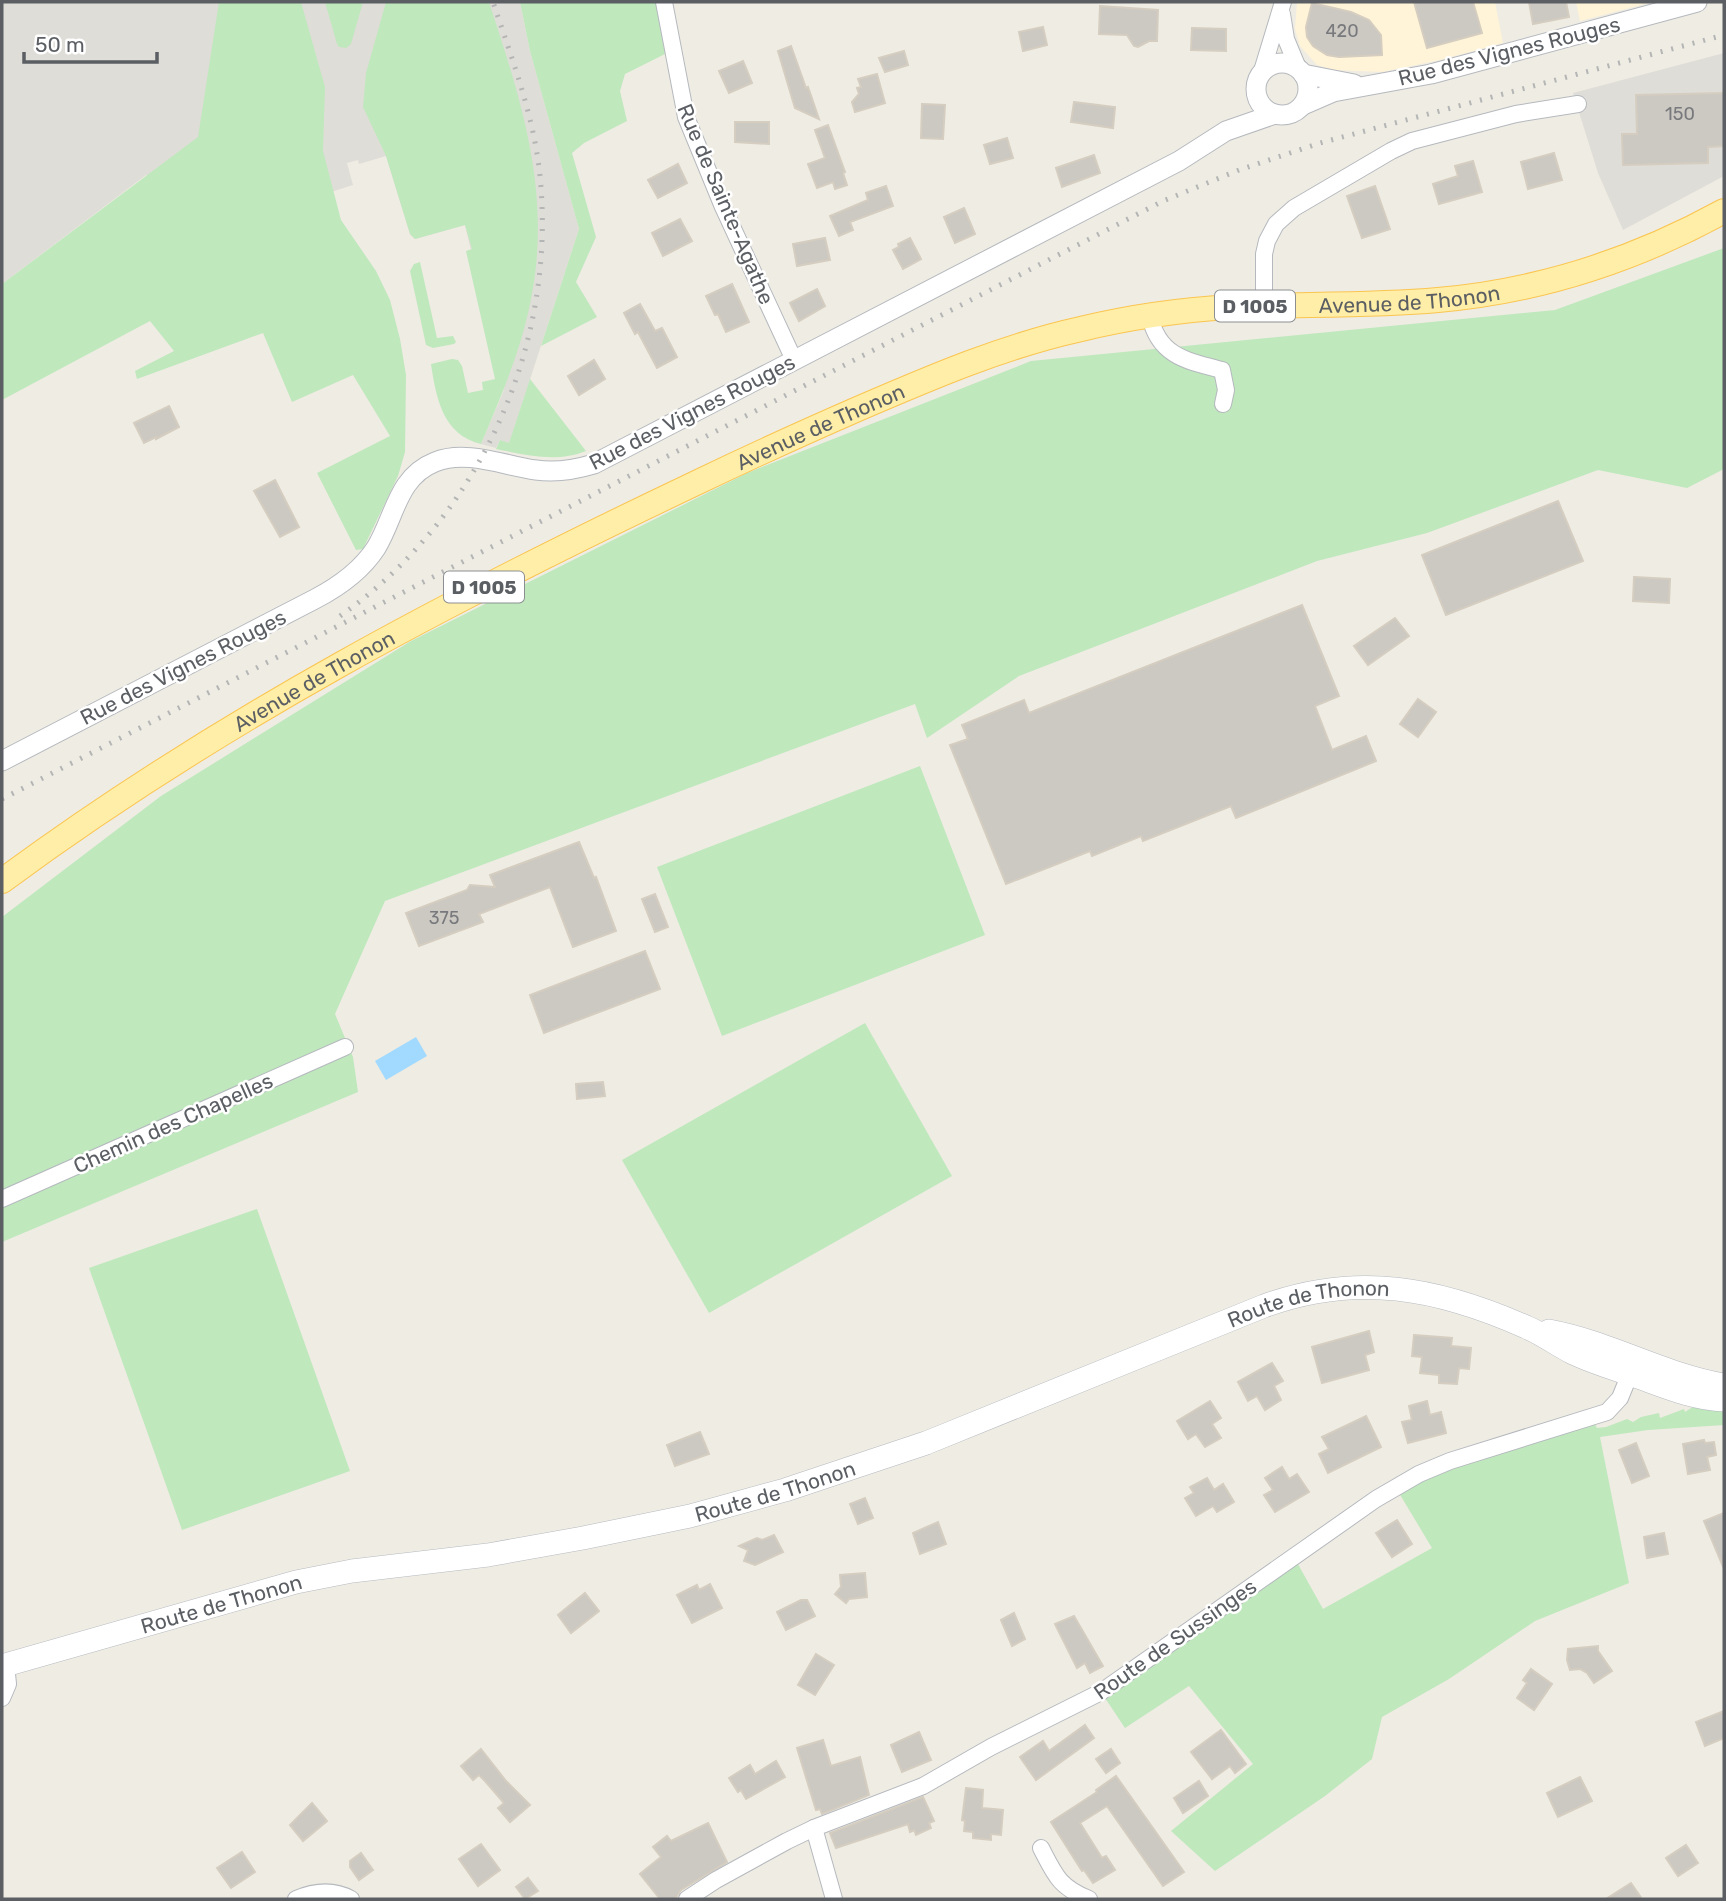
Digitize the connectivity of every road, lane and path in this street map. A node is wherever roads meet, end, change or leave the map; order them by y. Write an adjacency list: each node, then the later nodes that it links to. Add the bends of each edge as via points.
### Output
1 (664, 2): 15 (street, Rue de Sainte-Agathe, via 686,117)
2 (1696, 2): 6 (street, Rue des Vignes Rouges, via 1432,74)
3 (1282, 6): 4 (street); 5 (street, via 1286,39)
4 (1262, 71): 5 (street, via 1288,63); 7 (street)
5 (1301, 71): 6 (street, Rue des Vignes Rouges); 8 (street, via 1308,92)
6 (1362, 85): 8 (street, Rue des Vignes Rouges)
7 (1256, 93): 10 (street, via 1262,107); 11 (street, Rue des Vignes Rouges)
8 (1303, 104): 10 (street, via 1291,114)
9 (1578, 104): 13 (street, via 1516,114 1412,141 1289,212 1272,229 1265,247)
10 (1275, 114): 11 (street, Rue des Vignes Rouges)
11 (1226, 131): 15 (street, Rue des Vignes Rouges, via 1171,165)
12 (1724, 211): 13 (main road, Avenue de Thonon / D 1005, via 1632,255 1517,289 1424,301)
13 (1264, 306): 14 (main road, Avenue de Thonon / D 1005)
14 (1150, 316): 16 (street, via 1156,335 1169,351 1222,370); 18 (main road, Avenue de Thonon / D 1005, via 1053,335 980,358 623,517 427,616 272,702 175,761)
15 (790, 352): 17 (street, Rue des Vignes Rouges, via 594,464 548,471 481,460 436,461 402,488 378,545 348,580)
16 (1223, 404)
17 (2, 761)
18 (8, 874)
19 (345, 1047): 20 (street, Chemin des Chapelles)
20 (2, 1199)
21 (1633, 1366): 22 (main road, Route de Thonon); 23 (main road, Route de Thonon, via 1694,1397); 24 (main road, Route de Thonon, via 1577,1354 1528,1328 1410,1289 1359,1286 1304,1294 926,1443 774,1493 676,1519 530,1548 296,1581); 26 (street, Route de Sussinges, via 1619,1398 1607,1412 1450,1461 1408,1479 1101,1692 923,1786)
22 (1724, 1385)
23 (1724, 1401)
24 (4, 1665): 25 (street, via 9,1684)
25 (2, 1698)
26 (814, 1828): 30 (street, Route de Sussinges); 31 (street)
27 (1041, 1848): 32 (street, via 1058,1880)
28 (296, 1899): 29 (street, via 323,1892)
29 (351, 1899)
30 (687, 1899)
31 (834, 1899)
32 (1089, 1899)

